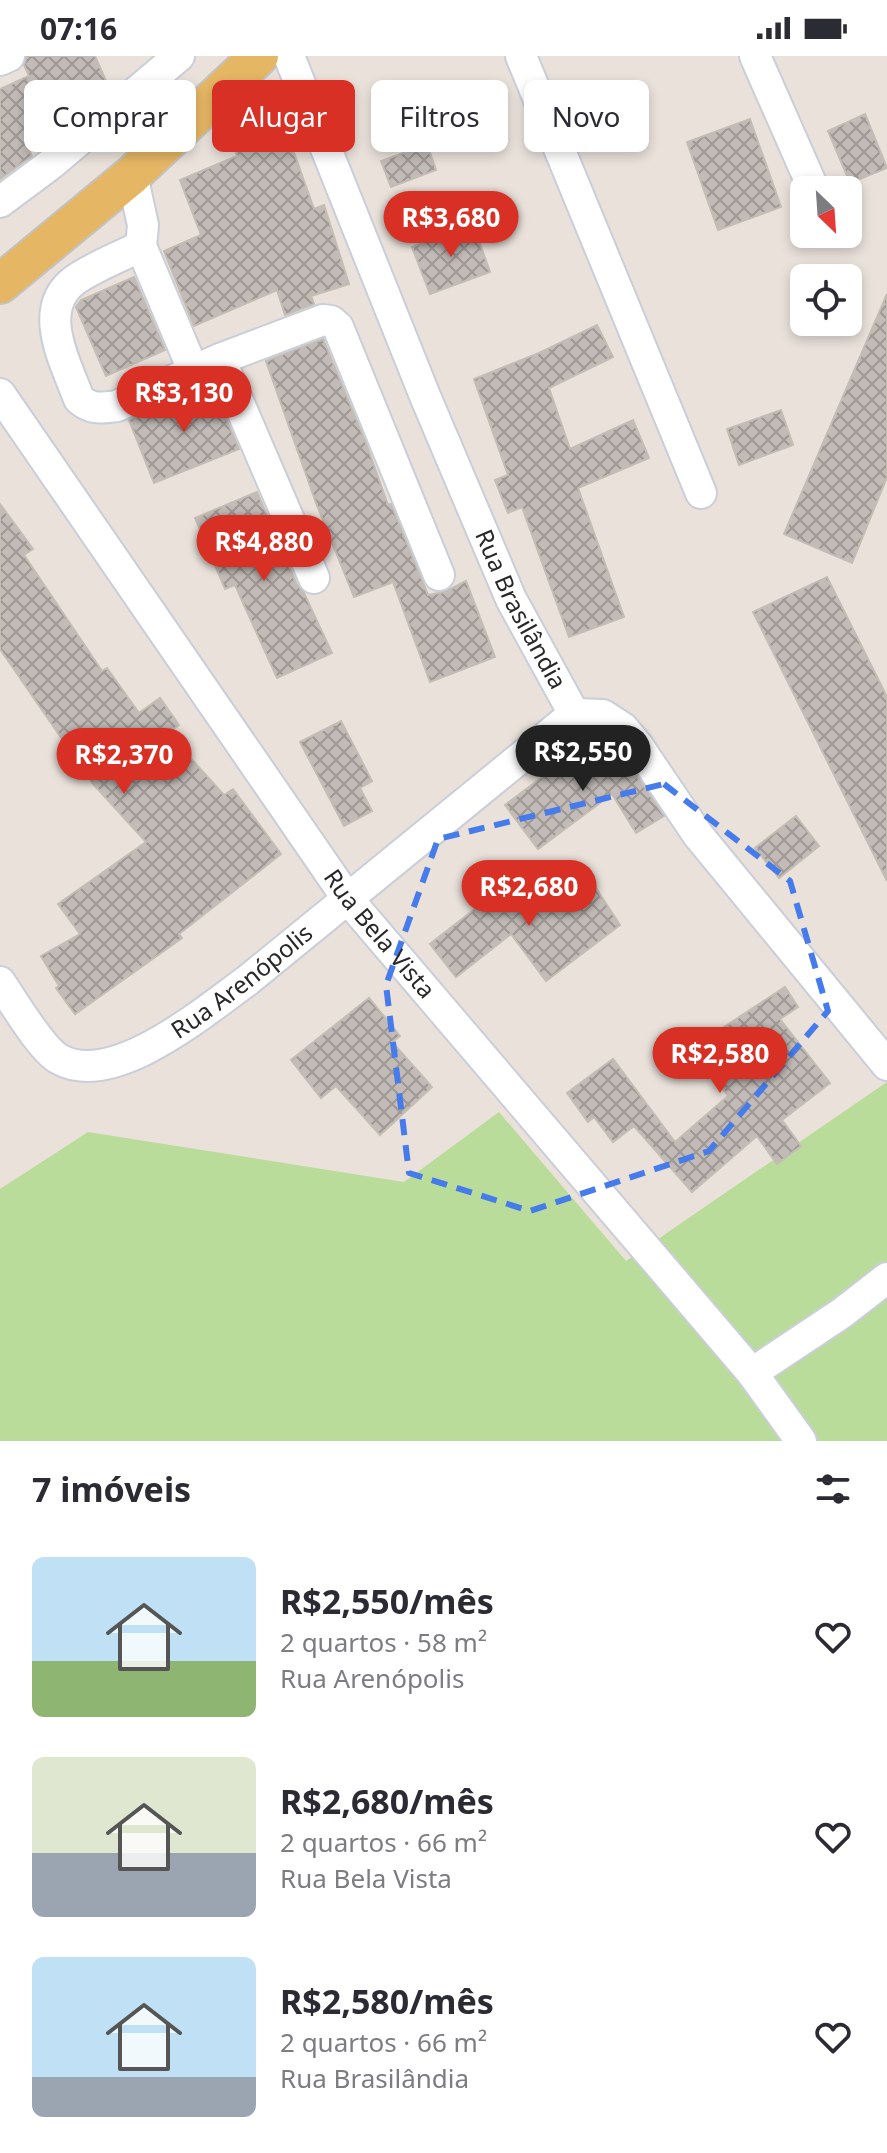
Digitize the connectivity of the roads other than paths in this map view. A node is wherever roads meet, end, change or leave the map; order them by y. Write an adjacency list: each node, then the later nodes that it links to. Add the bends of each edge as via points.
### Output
1 (9, 56): 7 (street)
2 (179, 56): 10 (street)
3 (259, 56): 9 (main road)
4 (289, 56): 18 (street, Rua Brasilândia, via 511,599)
5 (521, 56): 15 (street)
6 (755, 56): 8 (street)
7 (0, 60)
8 (808, 176)
9 (135, 187): 11 (street, via 143,225); 12 (main road)
10 (0, 202)
11 (141, 246): 13 (street); 13 (street, via 74,281 55,305 56,332 79,399 100,409 117,406)
12 (5, 271)
13 (206, 365): 16 (street, via 323,320 338,327); 17 (street)
14 (0, 394): 19 (street, Rua Bela Vista)
15 (701, 493)
16 (439, 575)
17 (314, 578)
18 (574, 714): 19 (street, Rua Arenópolis); 21 (street, Rua Brasilândia, via 603,715 631,737 698,835)
19 (347, 898): 20 (street, Rua Arenópolis, via 196,1018 145,1050 109,1064 78,1066 57,1059); 23 (street, Rua Bela Vista)
20 (0, 982)
21 (887, 1065)
22 (887, 1278): 23 (street)
23 (752, 1373): 24 (street, Rua Bela Vista)
24 (801, 1441)

